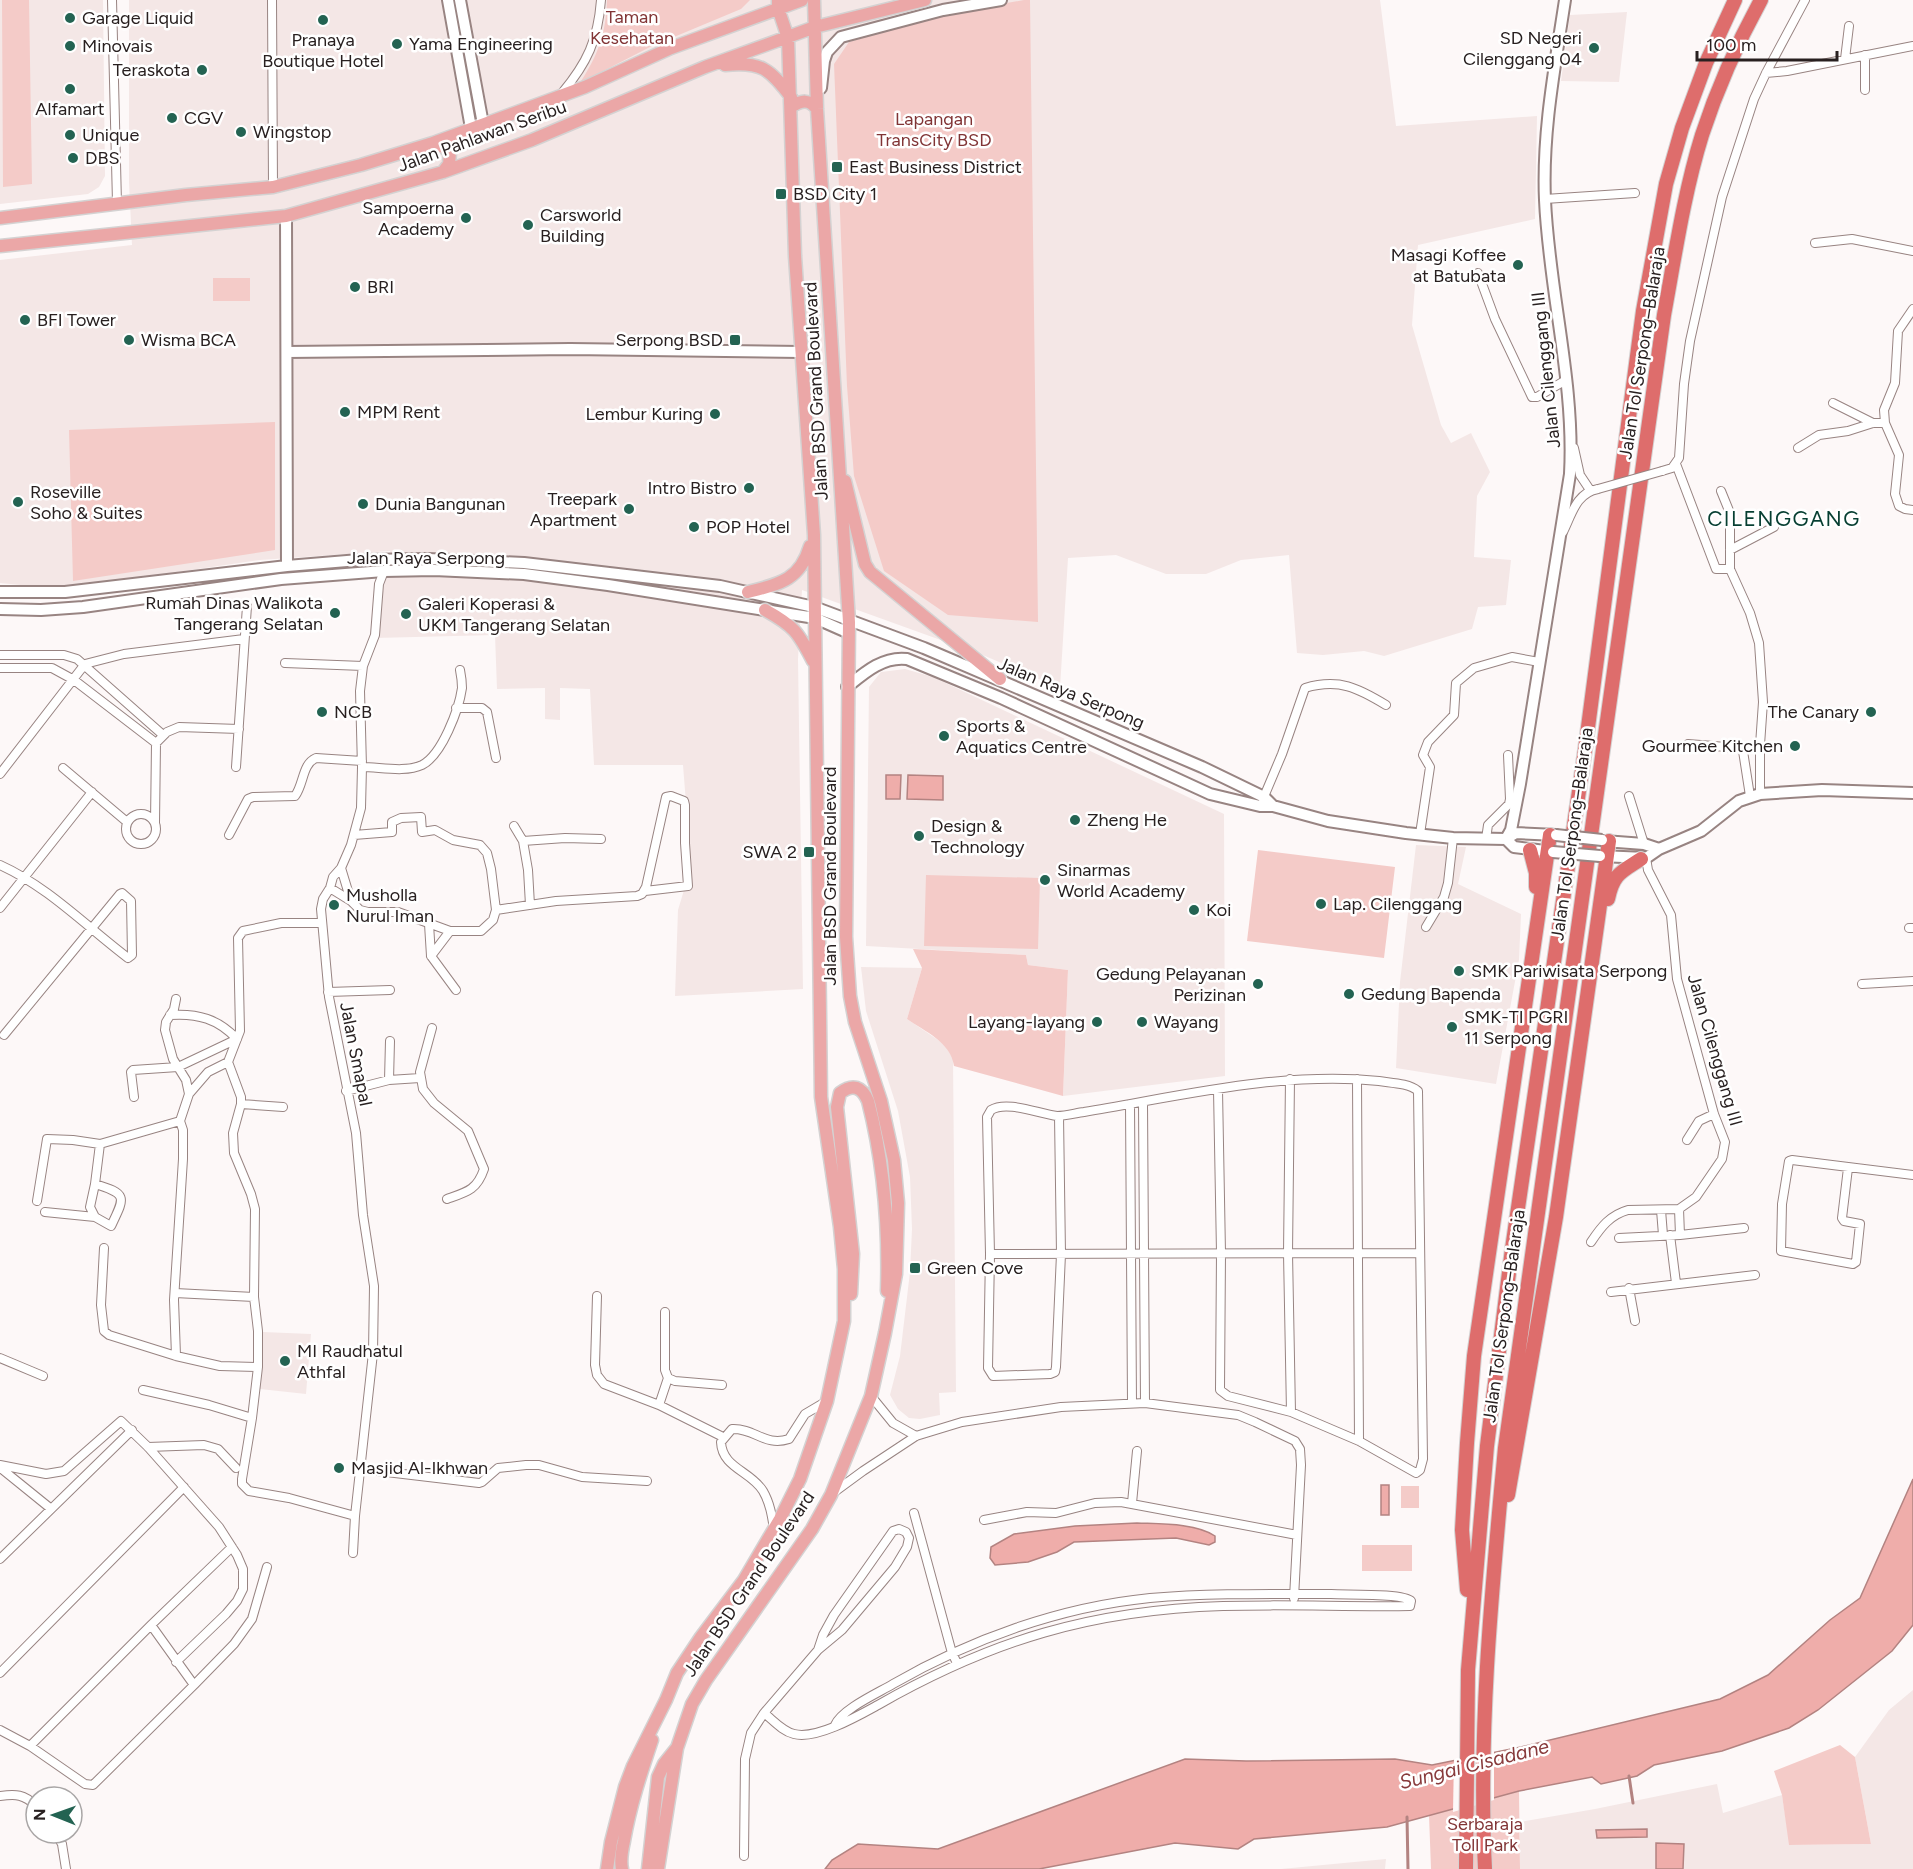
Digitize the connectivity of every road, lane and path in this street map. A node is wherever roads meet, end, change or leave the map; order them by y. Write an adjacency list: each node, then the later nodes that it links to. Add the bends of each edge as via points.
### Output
1 (112, 0): 33 (street)
2 (272, 0): 30 (street)
3 (448, 0): 27 (main road)
4 (460, 0): 27 (main road)
5 (601, 0): 24 (street, via 594,42)
6 (802, 0): 14 (main road, Jalan Pahlawan Seribu)
7 (814, 0): 16 (main road, Jalan BSD Grand Boulevard)
8 (925, 0): 16 (main road, Jalan Pahlawan Seribu)
9 (1001, 0): 26 (main road, via 943,10 841,37 830,47 824,61)
10 (1565, 0): 32 (main road, Jalan Cilenggang III, via 1549,111)
11 (1735, 0): 51 (highway, Jalan Tol Serpong–Balaraja, via 1706,63 1666,184)
12 (1761, 0): 223 (highway, Jalan Tol Serpong–Balaraja, via 1726,71 1702,134 1664,315)
13 (1805, 0): 22 (street)
14 (778, 4): 17 (main road, Jalan BSD Grand Boulevard); 24 (main road, Jalan Pahlawan Seribu)
15 (1849, 26): 20 (street)
16 (815, 27): 17 (main road, Jalan Pahlawan Seribu); 26 (main road, Jalan BSD Grand Boulevard)
17 (788, 38): 21 (main road, Jalan Pahlawan Seribu); 25 (main road, Jalan BSD Grand Boulevard)
18 (1913, 48): 19 (street)
19 (1865, 55): 20 (street); 23 (street)
20 (1845, 59): 22 (street)
21 (705, 67): 25 (main road, via 741,63 764,68 775,76); 29 (main road, Jalan Pahlawan Seribu, via 532,140)
22 (1766, 72): 50 (street, via 1722,197 1709,252 1690,341)
23 (1865, 90)
24 (559, 97): 27 (main road, Jalan Pahlawan Seribu)
25 (791, 102): 26 (main road, via 812,103); 42 (main road, Jalan BSD Grand Boulevard)
26 (817, 114): 48 (main road, Jalan BSD Grand Boulevard)
27 (477, 126): 28 (main road, Jalan Pahlawan Seribu)
28 (433, 143): 29 (main road, via 450,153); 30 (main road, Jalan Pahlawan Seribu)
29 (443, 172): 34 (main road, Jalan Pahlawan Seribu)
30 (273, 187): 33 (main road, Jalan Pahlawan Seribu)
31 (1635, 193): 32 (street)
32 (1545, 199): 43 (main road, Jalan Cilenggang III)
33 (117, 204): 35 (main road, Jalan Pahlawan Seribu)
34 (286, 216): 37 (main road, Jalan Pahlawan Seribu); 41 (main road)
35 (0, 218)
36 (1815, 243): 38 (street, via 1852,239)
37 (0, 246)
38 (1913, 251)
39 (1478, 273): 43 (street, via 1532,396 1537,397)
40 (1913, 309): 46 (street, via 1898,331 1895,383 1884,410)
41 (287, 352): 42 (main road); 60 (main road)
42 (801, 352): 56 (main road, Jalan BSD Grand Boulevard)
43 (1566, 380): 47 (main road, Jalan Cilenggang III)
44 (1833, 404): 45 (street)
45 (1873, 423): 46 (street); 49 (street, via 1819,435)
46 (1885, 423): 54 (street, via 1899,455 1894,487 1897,500 1899,506)
47 (1571, 437): 52 (street, via 1580,475 1585,486); 57 (main road, Jalan Cilenggang III)
48 (837, 448): 72 (main road, Jalan BSD Grand Boulevard); 82 (main road, via 870,572)
49 (1798, 448)
50 (1676, 464): 51 (street, bridge); 61 (street, via 1716,569)
51 (1619, 483): 52 (street, bridge); 249 (highway, Jalan Tol Serpong–Balaraja, via 1585,750 1514,1237 1487,1446)
52 (1594, 489): 57 (street, via 1576,502)
53 (1721, 490): 58 (street, via 1730,513)
54 (1913, 510)
55 (1774, 527): 58 (street)
56 (814, 535): 66 (main road, via 807,558 797,573 785,581); 71 (main road, Jalan BSD Grand Boulevard)
57 (1561, 536): 75 (main road, Jalan Cilenggang III)
58 (1730, 550): 61 (street)
59 (439, 559): 60 (main road, Jalan Raya Serpong); 63 (main road); 66 (main road, Jalan Raya Serpong, via 524,563)
60 (287, 566): 64 (main road, Jalan Raya Serpong)
61 (1730, 569): 101 (street, via 1759,643 1763,702)
62 (384, 571): 63 (main road, Jalan Raya Serpong); 67 (main road, Jalan Raya Serpong, via 266,581); 79 (street, Jalan Smapal, via 379,584 375,635)
63 (439, 571): 70 (main road, Jalan Raya Serpong, via 524,574)
64 (163, 580): 65 (main road, Jalan Raya Serpong, via 65,592); 67 (main road)
65 (0, 592)
66 (748, 592): 71 (main road, Jalan Raya Serpong)
67 (165, 596): 69 (main road, Jalan Raya Serpong, via 82,608)
68 (247, 606): 73 (street)
69 (0, 609)
70 (765, 610): 71 (main road, Jalan Raya Serpong); 78 (main road, via 800,635)
71 (814, 613): 72 (main road, Jalan Raya Serpong); 78 (main road, Jalan BSD Grand Boulevard)
72 (849, 627): 82 (main road, Jalan Raya Serpong, via 924,648); 84 (main road, Jalan BSD Grand Boulevard)
73 (244, 639): 77 (street, via 124,654); 87 (street)
74 (0, 656): 77 (street, via 64,655)
75 (1539, 662): 107 (street, via 1512,657 1474,668 1456,683 1454,715 1428,742 1423,755 1430,767); 114 (main road, Jalan Cilenggang III, via 1520,784)
76 (285, 663): 79 (street)
77 (85, 664): 83 (street); 88 (street)
78 (815, 665): 201 (main road, Jalan BSD Grand Boulevard, via 821,1097 840,1227)
79 (363, 666): 93 (street, Jalan Smapal)
80 (0, 668): 83 (street, via 52,668)
81 (460, 670): 86 (street, via 462,687)
82 (1000, 679): 97 (main road, Jalan Raya Serpong)
83 (74, 680): 89 (street); 96 (street)
84 (847, 687): 100 (main road, Jalan Raya Serpong, via 884,662 900,658 913,661); 203 (main road, Jalan BSD Grand Boulevard, via 848,980 855,1022 881,1101 894,1160 898,1203 896,1274)
85 (1386, 705): 103 (street, via 1349,686 1322,684 1305,688)
86 (456, 708): 92 (street, via 482,708 487,712); 93 (street, via 446,736 423,764 404,769)
87 (238, 729): 88 (street, via 186,726); 94 (street)
88 (163, 735): 89 (street)
89 (156, 743): 105 (street)
90 (1688, 744): 101 (street, via 1743,751)
91 (1508, 755): 113 (street, via 1509,804 1488,825)
92 (496, 758)
93 (362, 764): 108 (street, via 312,760 295,796 248,799); 109 (street, Jalan Smapal, via 361,808)
94 (236, 767)
95 (63, 768): 98 (street)
96 (0, 774)
97 (1221, 776): 100 (main road); 103 (main road, Jalan Raya Serpong)
98 (92, 792): 104 (street); 125 (street)
99 (1913, 793): 101 (main road, via 1822,790)
100 (1210, 794): 103 (main road, Jalan Raya Serpong)
101 (1755, 795): 118 (main road, via 1738,801 1701,831)
102 (1629, 796): 117 (street)
103 (1262, 801): 107 (main road, Jalan Raya Serpong, via 1328,821)
104 (127, 822): 105 (street, via 139,813); 105 (street, via 128,838 137,844 152,839)
105 (155, 823)
106 (514, 826): 115 (street)
107 (1420, 834): 111 (main road, Jalan Raya Serpong)
108 (229, 835)
109 (354, 835): 124 (street, Jalan Smapal); 131 (street, via 392,832 392,822 421,817 422,832 435,830 484,849 491,868)
110 (1553, 835): 114 (main road, Jalan Raya Serpong, via 1516,833); 116 (main road, Jalan Raya Serpong, bridge); 120 (highway)
111 (1453, 838): 113 (main road, Jalan Raya Serpong); 135 (street, via 1446,891)
112 (601, 839): 115 (street)
113 (1486, 839): 114 (main road, Jalan Raya Serpong)
114 (1506, 839): 119 (main road, Jalan Raya Serpong, via 1514,847)
115 (523, 841): 129 (street)
116 (1605, 841): 117 (main road, Jalan Raya Serpong); 121 (highway)
117 (1644, 844): 118 (main road, Jalan Raya Serpong)
118 (1659, 849): 122 (main road)
119 (1530, 850): 120 (main road, Jalan Raya Serpong); 132 (highway, via 1536,873)
120 (1551, 852): 121 (main road, Jalan Raya Serpong, bridge); 132 (highway)
121 (1603, 857): 122 (main road, Jalan Raya Serpong); 139 (highway)
122 (1644, 859): 139 (highway, via 1617,874 1611,884); 165 (street, Jalan Cilenggang III, via 1671,915 1677,979)
123 (0, 865): 125 (street)
124 (341, 868): 126 (street, Jalan Smapal); 128 (street)
125 (24, 879): 130 (street); 136 (street)
126 (330, 888): 128 (street); 133 (street, Jalan Smapal, via 323,899)
127 (645, 891): 127 (street, via 666,797 671,796 684,801 686,806 688,886); 129 (street, via 637,896)
128 (351, 901): 134 (street, via 360,910 398,912)
129 (530, 905): 131 (street)
130 (0, 908)
131 (496, 910): 137 (street, via 493,920 481,931)
132 (1537, 922): 249 (highway, via 1474,1356 1462,1530)
133 (321, 923): 144 (street, Jalan Smapal); 149 (street, via 272,924 240,934 241,1005)
134 (429, 924): 137 (street); 138 (street)
135 (1426, 927)
136 (92, 928): 136 (street, via 124,894 131,901 132,956 128,958); 148 (street)
137 (450, 931): 138 (street)
138 (431, 956): 143 (street)
139 (1592, 960): 223 (highway, via 1556,1217)
140 (1913, 981): 141 (street)
141 (1862, 984)
142 (390, 990): 144 (street)
143 (456, 990)
144 (328, 992): 158 (street, Jalan Smapal)
145 (176, 999): 146 (street)
146 (170, 1015): 149 (street, via 196,1015 213,1020); 152 (street, via 166,1022 167,1041)
147 (432, 1028): 153 (street)
148 (4, 1035)
149 (237, 1039): 151 (street); 152 (street)
150 (390, 1041): 156 (street)
151 (228, 1062): 159 (street, via 208,1072); 162 (street)
152 (178, 1066): 159 (street); 160 (street, via 131,1071)
153 (420, 1078): 156 (street); 173 (street, via 428,1097 468,1131 484,1168 475,1187)
154 (1290, 1079): 155 (street); 157 (street); 188 (street)
155 (1356, 1079): 185 (street); 189 (street, via 1418,1091)
156 (389, 1080): 158 (street)
157 (1218, 1090): 161 (street); 187 (street)
158 (346, 1091): 227 (street, Jalan Smapal, via 356,1133 363,1215 375,1286 374,1353)
159 (189, 1094): 167 (street)
160 (134, 1096)
161 (1143, 1103): 163 (street); 186 (street)
162 (242, 1104): 164 (street); 199 (street, via 233,1145 254,1202)
163 (1130, 1104): 166 (street); 192 (street)
164 (283, 1107)
165 (1714, 1114): 168 (street, via 1699,1121); 175 (street, Jalan Cilenggang III, via 1725,1142 1724,1152 1696,1197)
166 (1059, 1116): 190 (street, via 1001,1107 991,1110 987,1117); 191 (street)
167 (180, 1121): 169 (street); 197 (street, via 183,1159)
168 (1687, 1140)
169 (100, 1144): 172 (street); 174 (street, via 47,1139)
170 (1848, 1168): 170 (street, via 1788,1162 1781,1251 1856,1262 1860,1224 1842,1218); 171 (street)
171 (1913, 1175)
172 (95, 1184): 178 (street, via 90,1207); 178 (street, via 117,1191 122,1200 111,1226)
173 (447, 1199)
174 (37, 1201)
175 (1679, 1209): 176 (street); 181 (street)
176 (1661, 1210): 180 (street); 183 (street, via 1620,1212 1601,1227)
177 (45, 1212): 178 (street)
178 (95, 1217)
179 (1744, 1228): 181 (street)
180 (1667, 1235): 181 (street); 182 (street); 194 (street)
181 (1680, 1235)
182 (1619, 1238)
183 (1591, 1242)
184 (104, 1248): 204 (street, via 104,1331)
185 (1357, 1252): 188 (street); 189 (street); 221 (street)
186 (1145, 1253): 187 (street); 192 (street); 214 (street)
187 (1221, 1253): 188 (street); 216 (street, via 1220,1389 1228,1396)
188 (1288, 1253): 216 (street)
189 (1420, 1253): 221 (street, via 1420,1470 1411,1471)
190 (990, 1254): 191 (street); 191 (street, via 988,1368 998,1377 1054,1372)
191 (1061, 1254): 192 (street)
192 (1131, 1254): 213 (street)
193 (1755, 1275): 194 (street)
194 (1676, 1283): 195 (street)
195 (1629, 1288): 196 (street); 202 (street)
196 (1611, 1292)
197 (175, 1293): 199 (street); 204 (street)
198 (597, 1296): 215 (street, via 597,1375 604,1384)
199 (254, 1297): 206 (street)
200 (665, 1312): 208 (street)
201 (844, 1321): 203 (main road, via 851,1293 853,1254 837,1100 844,1090 857,1088 868,1101 887,1208); 212 (main road, Jalan BSD Grand Boulevard)
202 (1635, 1321)
203 (885, 1333): 211 (main road, Jalan BSD Grand Boulevard)
204 (176, 1356): 206 (street, via 220,1366)
205 (0, 1358): 207 (street)
206 (258, 1367): 217 (street)
207 (43, 1376)
208 (668, 1378): 209 (street); 215 (street)
209 (722, 1385)
210 (143, 1390): 217 (street)
211 (871, 1396): 219 (street, via 893,1423); 230 (main road, Jalan BSD Grand Boulevard)
212 (827, 1401): 220 (street, via 805,1414 789,1439 777,1443 743,1428 732,1429); 236 (main road, Jalan BSD Grand Boulevard, via 805,1465)
213 (1132, 1403): 214 (street); 219 (street, via 1061,1407 962,1422)
214 (1145, 1403): 237 (street, via 1238,1415 1297,1443 1301,1458)
215 (659, 1405): 220 (street)
216 (1291, 1412): 221 (street)
217 (252, 1418): 234 (street, via 242,1479 245,1488)
218 (132, 1430): 222 (street); 225 (street, via 121,1421 59,1473); 232 (street)
219 (915, 1436): 230 (street)
220 (723, 1437): 236 (street, via 721,1452 763,1490)
221 (1359, 1441)
222 (148, 1446): 226 (street, via 218,1449); 229 (street)
223 (1510, 1448): 274 (highway, Jalan Tol Serpong–Balaraja, via 1488,1625)
224 (1137, 1451): 231 (street)
225 (1, 1466): 232 (street)
226 (236, 1468)
227 (361, 1469): 228 (street, via 479,1483 503,1466 533,1465 582,1477); 234 (street, Jalan Smapal)
228 (647, 1480)
229 (184, 1487): 238 (street); 254 (street)
230 (831, 1495): 263 (main road, Jalan BSD Grand Boulevard, via 776,1583 698,1692)
231 (1132, 1503): 235 (street, via 1095,1503 1056,1513 1027,1512); 237 (street)
232 (50, 1508): 240 (street)
233 (914, 1513): 251 (street)
234 (355, 1516): 239 (street, Jalan Smapal)
235 (984, 1520)
236 (774, 1529): 258 (main road, Jalan BSD Grand Boulevard, via 734,1595 681,1665)
237 (1298, 1535): 242 (street)
238 (232, 1547): 248 (street); 252 (street, via 243,1569 241,1595)
239 (353, 1553)
240 (0, 1559)
241 (267, 1566): 256 (street, via 252,1619)
242 (1294, 1594): 243 (street); 244 (street); 244 (street, via 1401,1597 1412,1603)
243 (1223, 1595): 245 (street); 246 (street, via 1148,1598)
244 (1294, 1605): 245 (street)
245 (1223, 1606): 247 (street, via 1150,1611)
246 (1082, 1611): 247 (street); 251 (street, via 1020,1627)
247 (1083, 1622): 253 (street, via 1024,1637)
248 (151, 1625): 252 (street); 262 (street)
249 (1470, 1628): 273 (highway, Jalan Tol Serpong–Balaraja)
250 (818, 1650): 250 (street, via 831,1621 893,1531 899,1528 906,1532 907,1547 895,1567 842,1630); 259 (street)
251 (952, 1653): 253 (street); 255 (street)
252 (176, 1662): 256 (street)
253 (957, 1663): 257 (street)
254 (0, 1673)
255 (897, 1681): 257 (street); 260 (street, via 844,1714)
256 (194, 1685): 262 (street, via 93,1785 85,1784)
257 (903, 1690): 260 (street)
258 (666, 1700): 269 (main road, Jalan BSD Grand Boulevard, via 625,1787); 270 (main road, via 631,1807)
259 (764, 1713): 260 (street, via 795,1735 814,1734); 267 (street, via 746,1750)
260 (835, 1725)
261 (0, 1730): 262 (street)
262 (30, 1746)
263 (677, 1748): 271 (main road, via 658,1777); 272 (main road, Jalan BSD Grand Boulevard)
264 (0, 1796): 265 (street)
265 (24, 1796)
266 (62, 1845): 268 (street)
267 (744, 1856)
268 (66, 1869)
269 (607, 1869)
270 (622, 1869)
271 (648, 1869)
272 (658, 1869)
273 (1466, 1869)
274 (1485, 1869)

